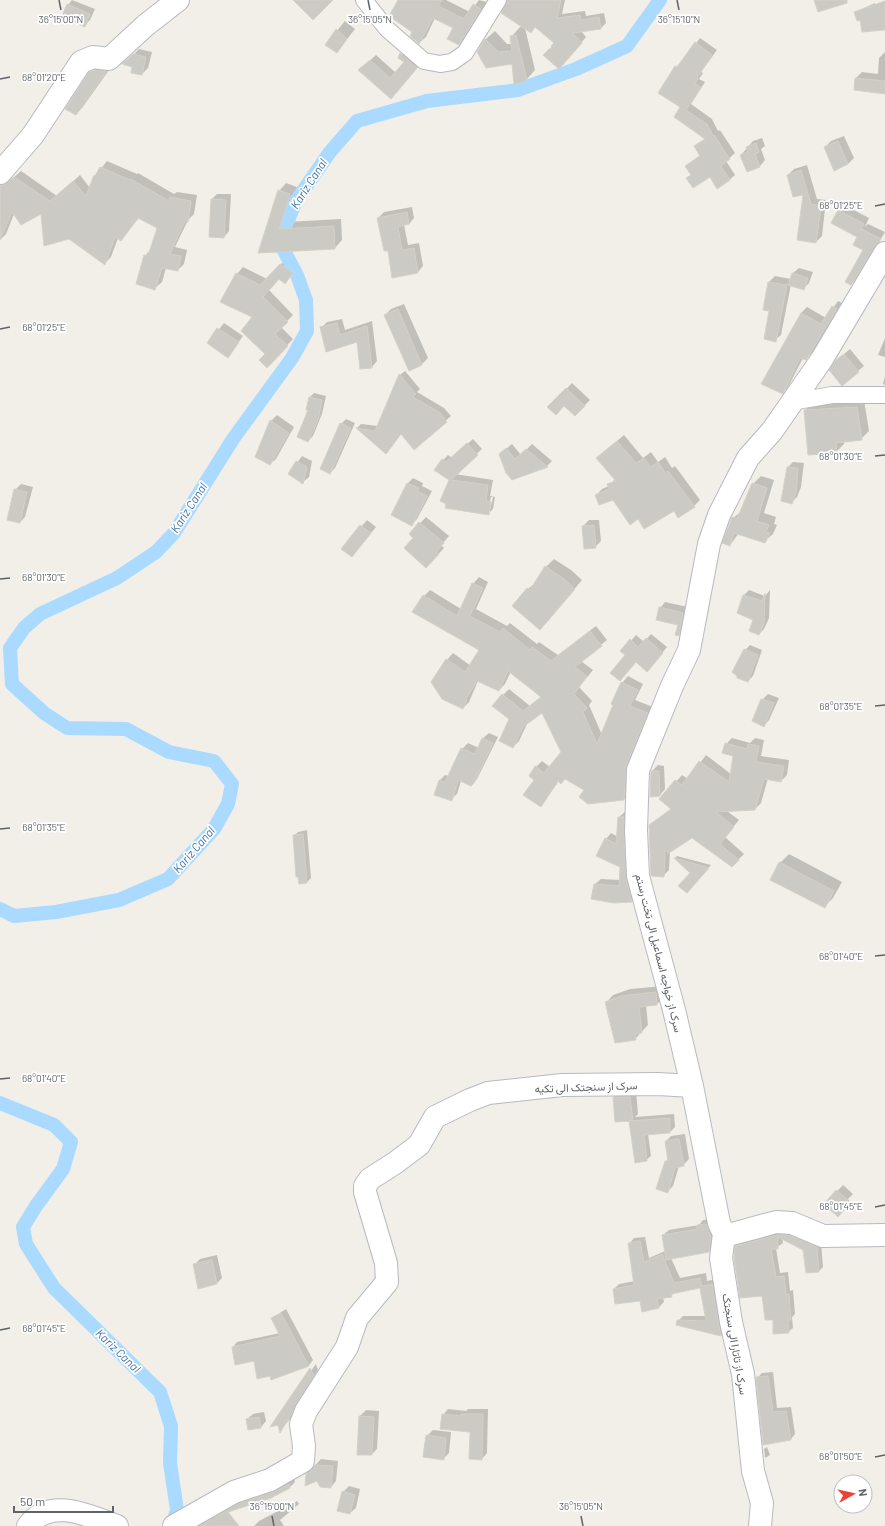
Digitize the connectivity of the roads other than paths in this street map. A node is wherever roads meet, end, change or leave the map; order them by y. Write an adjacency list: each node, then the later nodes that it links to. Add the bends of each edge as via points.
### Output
1 (178, 0): 4 (street, via 146,25 110,59 93,56 81,62 33,135)
2 (364, 0): 3 (street, via 387,29 424,61 440,64 452,62 465,53)
3 (498, 0)
4 (0, 173)
5 (885, 253): 7 (street, سرک از خواجه اسماعیل الی تخت رستم, via 822,358)
6 (885, 395): 7 (street, via 832,395)
7 (791, 402): 8 (street, سرک از خواجه اسماعیل الی تخت رستم, via 772,431 748,458 719,515 710,544 689,650 638,770 638,876)
8 (692, 1086): 9 (street, سرک از خواجه اسماعیل الی تخت رستم, via 719,1223); 13 (street, سرک از سنجتک الی تکیه, via 562,1085 488,1093 435,1117 419,1145 370,1179 365,1186 386,1263 387,1282 357,1318 347,1347 306,1411 301,1424 303,1461 270,1480 234,1492)
9 (724, 1234): 10 (street, via 776,1222 792,1223 823,1236); 14 (street, سرک از تاتارا الی سنجتک, via 721,1258 731,1322 743,1374 753,1471 762,1503)
10 (885, 1235)
11 (28, 1526): 12 (street, via 32,1521 51,1511 69,1510)
12 (117, 1526)
13 (175, 1526)
14 (760, 1526)

